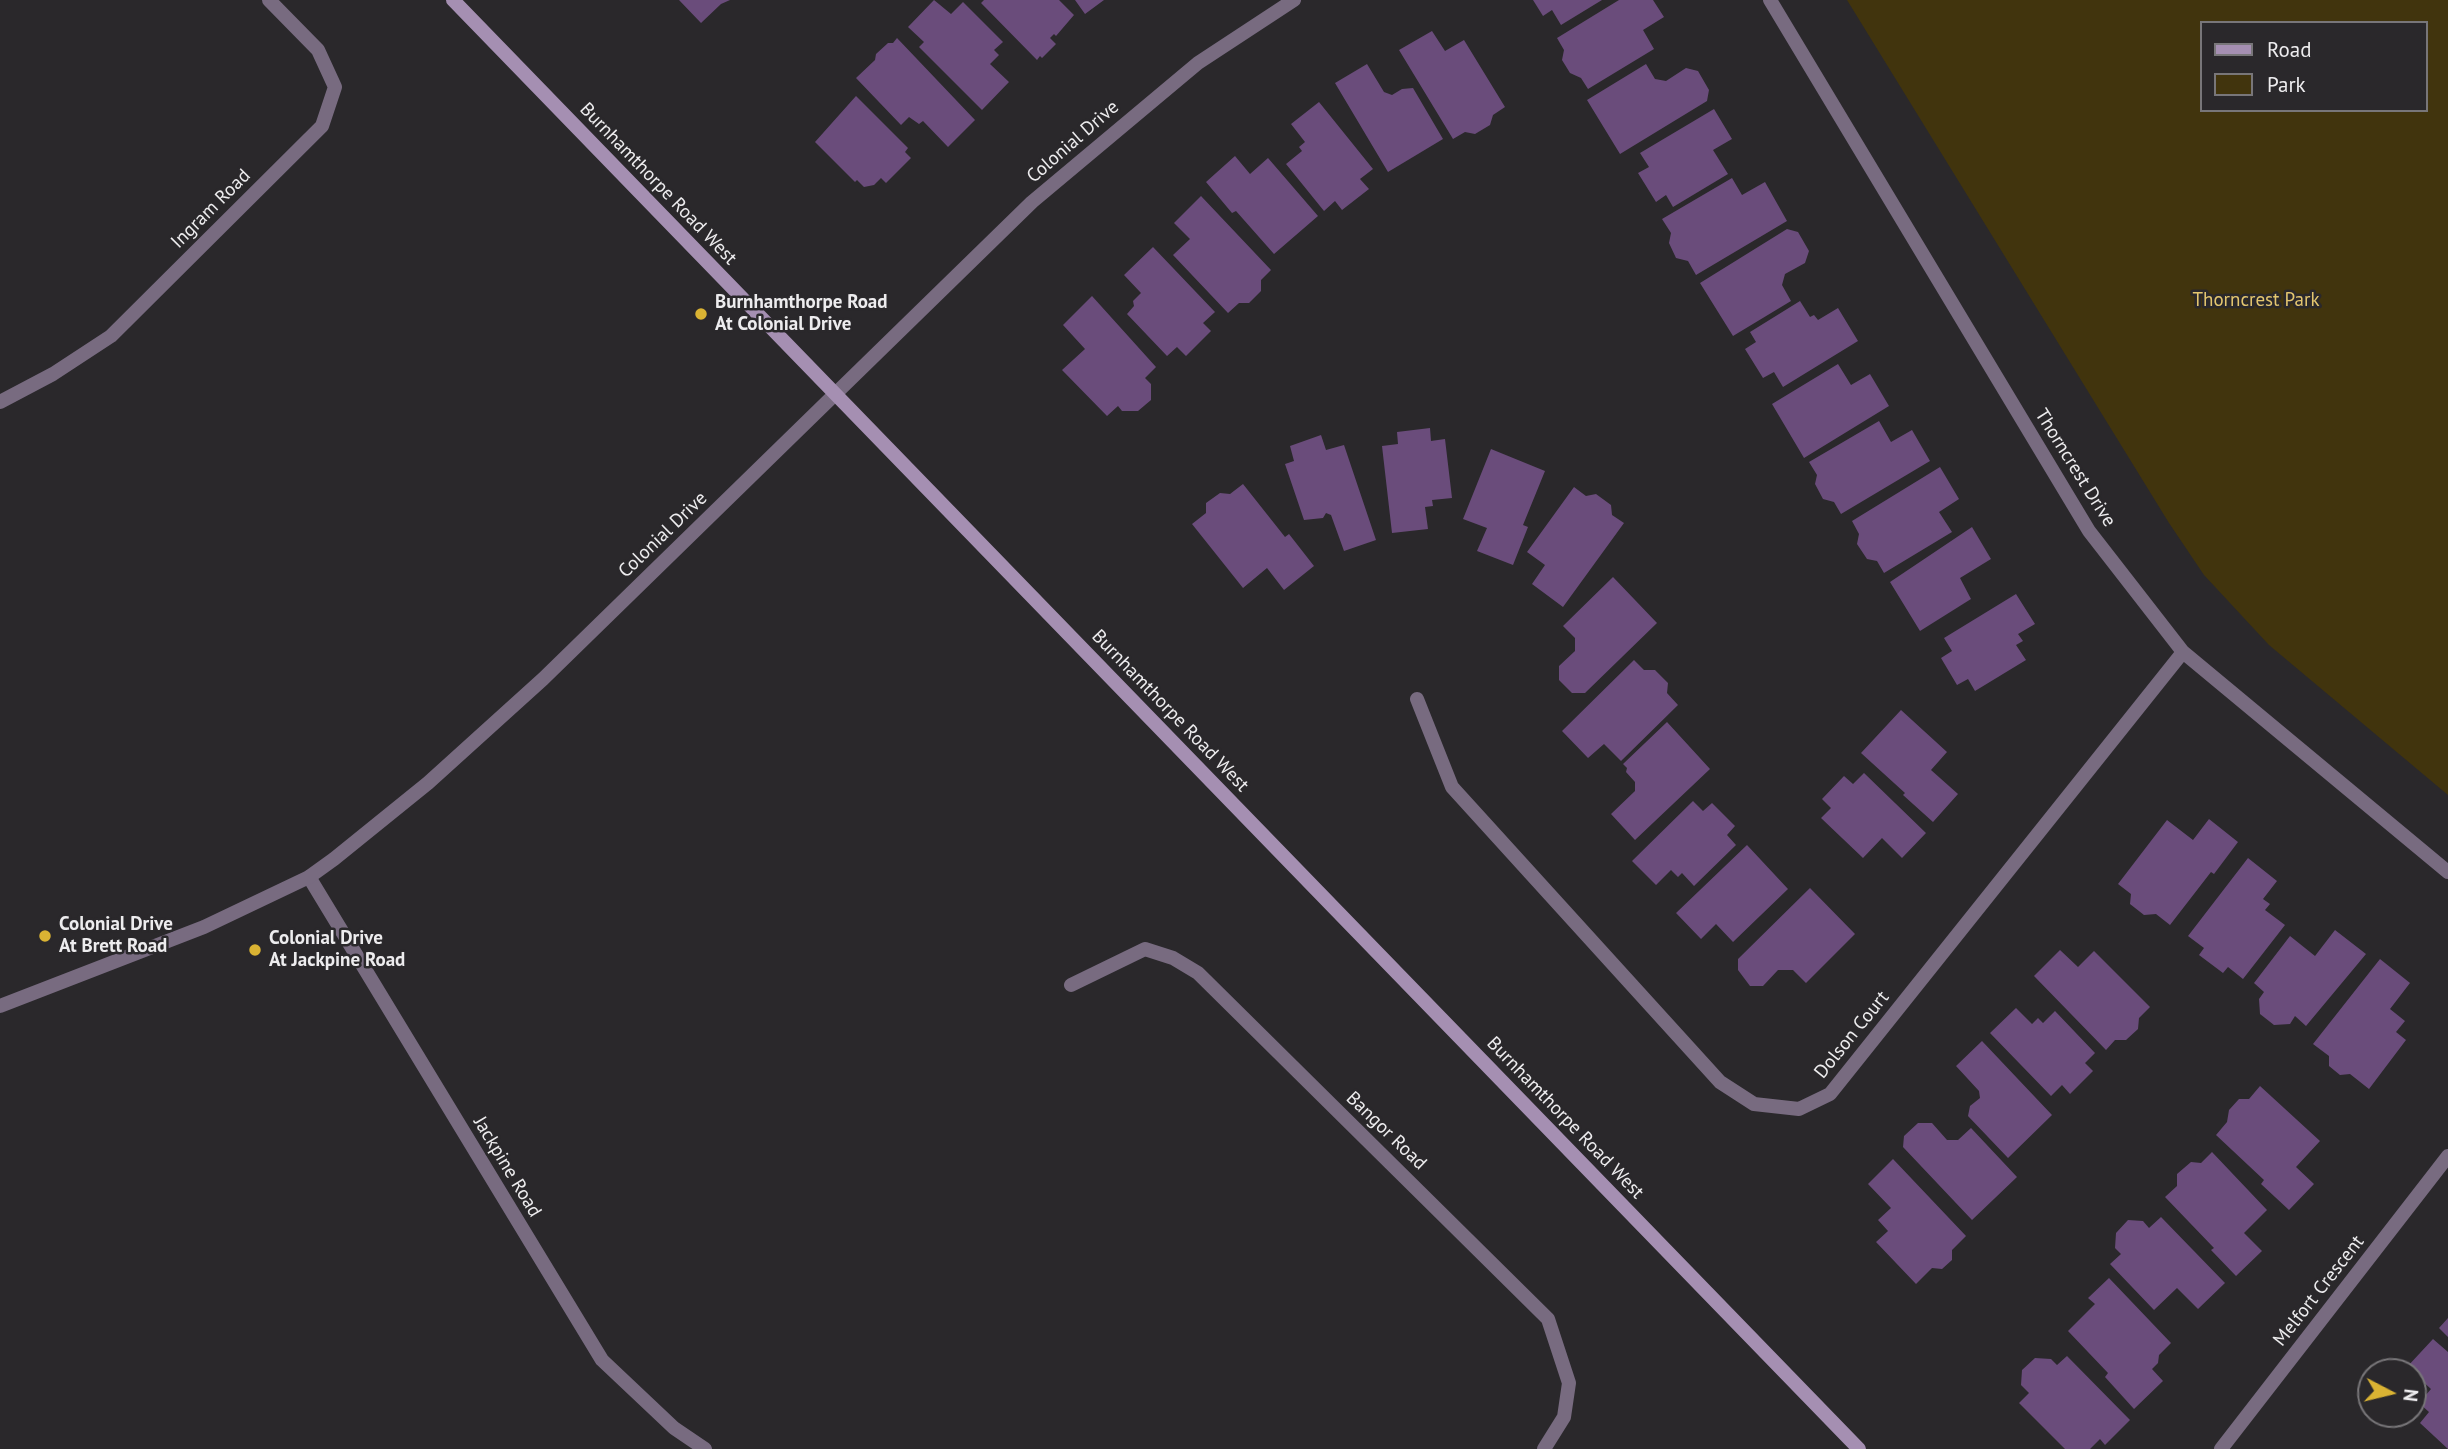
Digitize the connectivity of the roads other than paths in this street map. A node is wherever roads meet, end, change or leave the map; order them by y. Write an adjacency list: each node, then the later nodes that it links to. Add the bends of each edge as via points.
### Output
1 (269, 0): 6 (street, Ingram Road, via 318,50 335,87 322,126 111,336)
2 (453, 0): 5 (main road, Burnhamthorpe Road West)
3 (1294, 0): 5 (street, Colonial Drive, via 1198,63 1114,131 1032,202)
4 (1770, 0): 7 (street, Thorncrest Drive, via 2090,531)
5 (835, 394): 10 (street, Colonial Drive, via 533,687 428,783); 16 (main road, Burnhamthorpe Road West)
6 (0, 402)
7 (2183, 652): 8 (street, Dolson Court, via 1830,1094 1799,1110 1754,1104 1720,1082 1452,787); 9 (street, Thorncrest Drive)
8 (1417, 699)
9 (2448, 872)
10 (309, 877): 12 (street, Colonial Drive, via 204,927); 14 (street, Jackpine Road, via 602,1360 674,1428)
11 (1071, 985): 15 (street, Bangor Road, via 1145,949 1198,973 1548,1319 1569,1383 1564,1417)
12 (0, 1006)
13 (2448, 1156): 17 (street, Melfort Crescent)
14 (705, 1449)
15 (1544, 1449)
16 (1859, 1449)
17 (2221, 1449)

